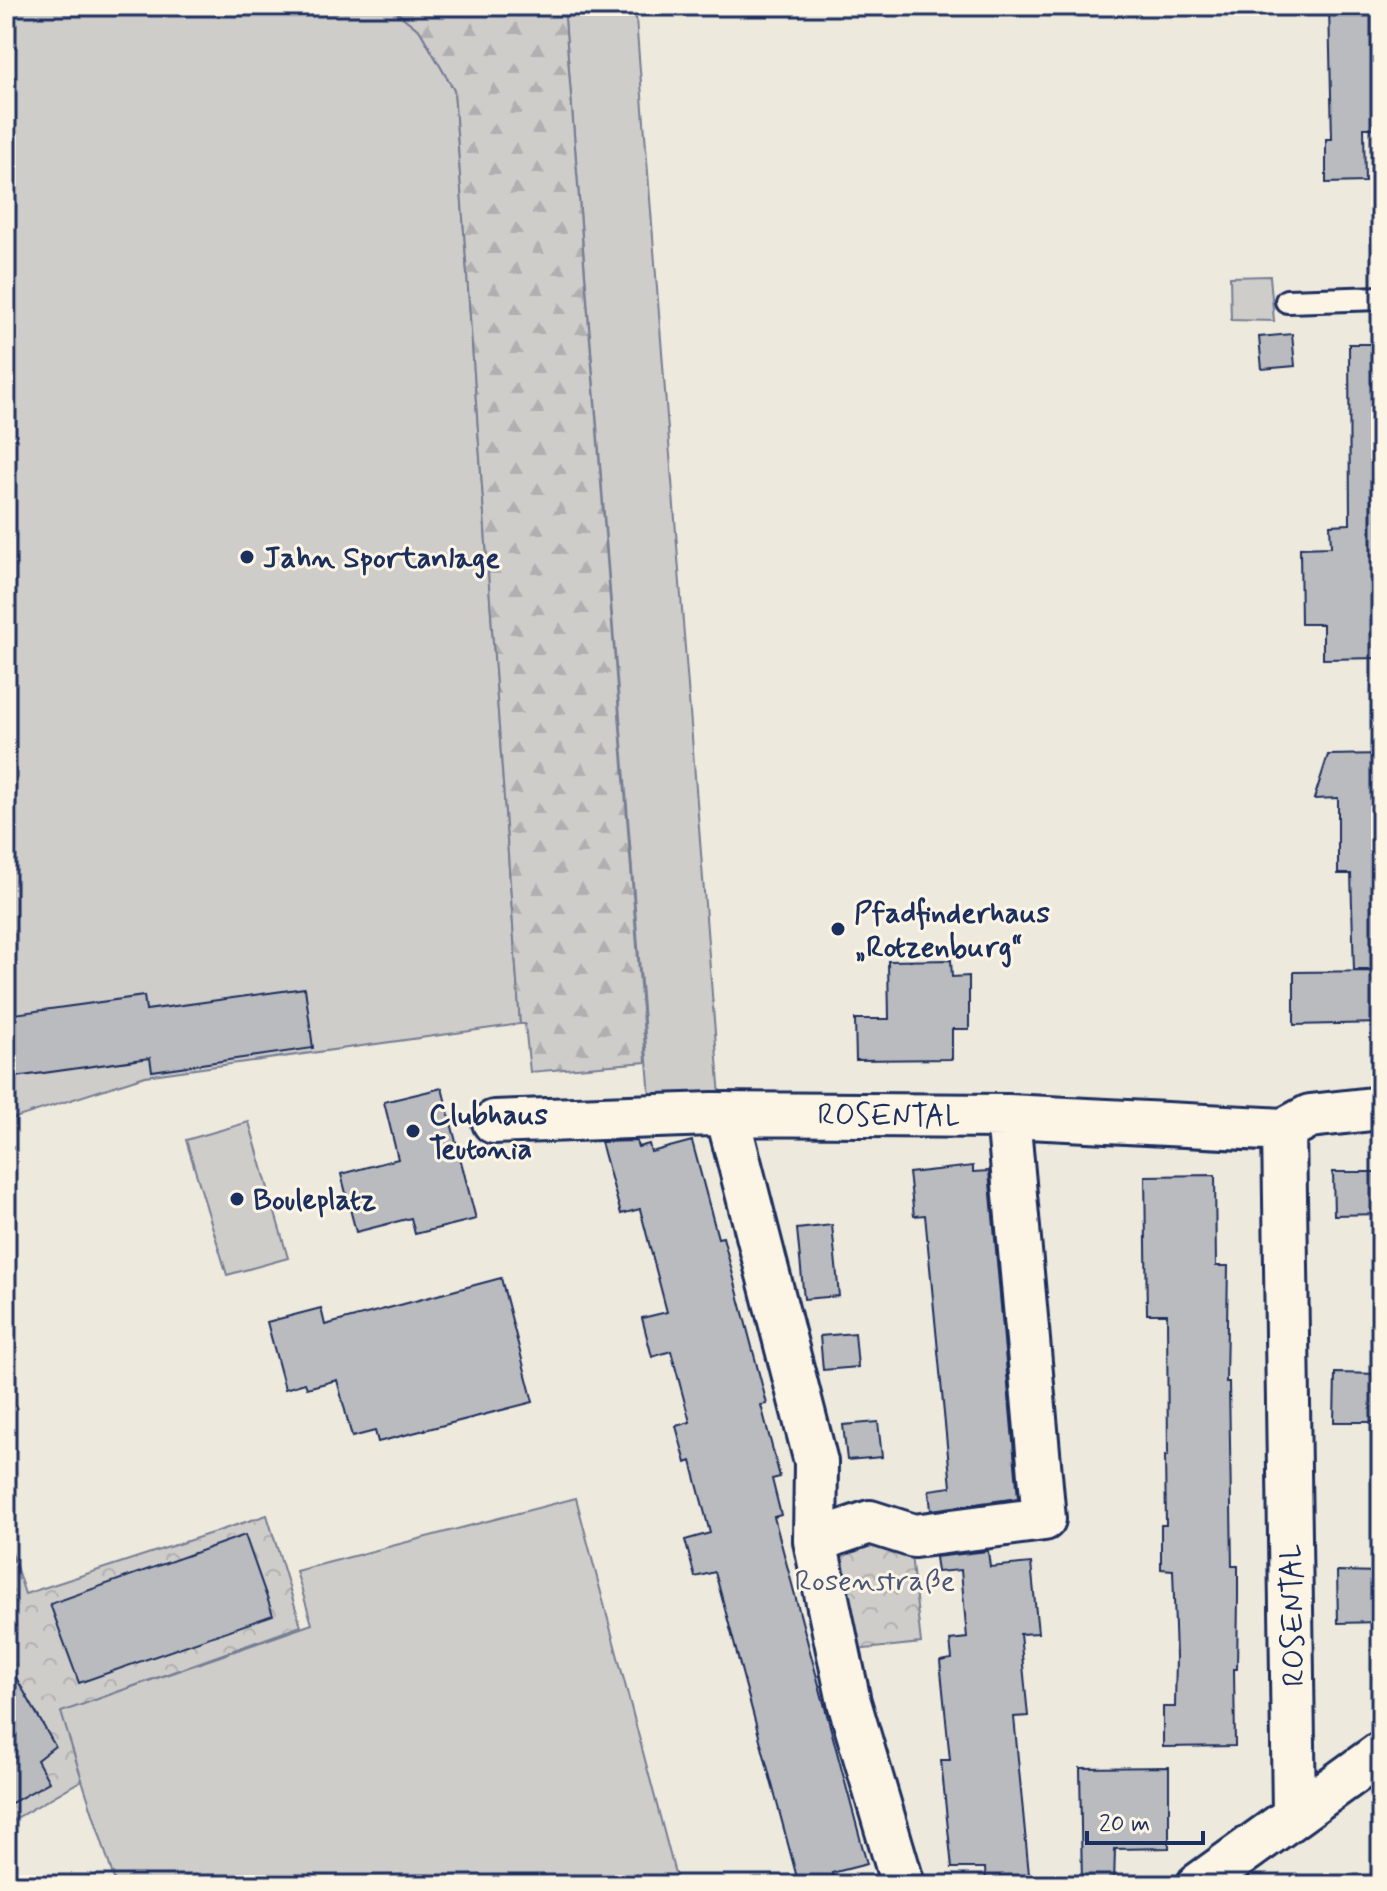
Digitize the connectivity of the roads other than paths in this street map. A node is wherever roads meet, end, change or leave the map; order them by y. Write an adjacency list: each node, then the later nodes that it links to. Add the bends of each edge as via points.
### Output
1 (1381, 298): 2 (lane)
2 (1287, 301)
3 (1381, 1108): 7 (street, ROSENTAL, via 1310,1116)
4 (727, 1114): 5 (street, ROSENTAL); 6 (street, ROSENTAL); 8 (street, via 816,1462)
5 (1008, 1116): 7 (street, ROSENTAL); 8 (street, via 1044,1519 914,1536 870,1522)
6 (494, 1122)
7 (1284, 1130): 10 (street, ROSENTAL)
8 (815, 1541): 11 (street, via 849,1702)
9 (1381, 1753): 10 (street)
10 (1294, 1812): 12 (street)
11 (903, 1885)
12 (1198, 1885)

